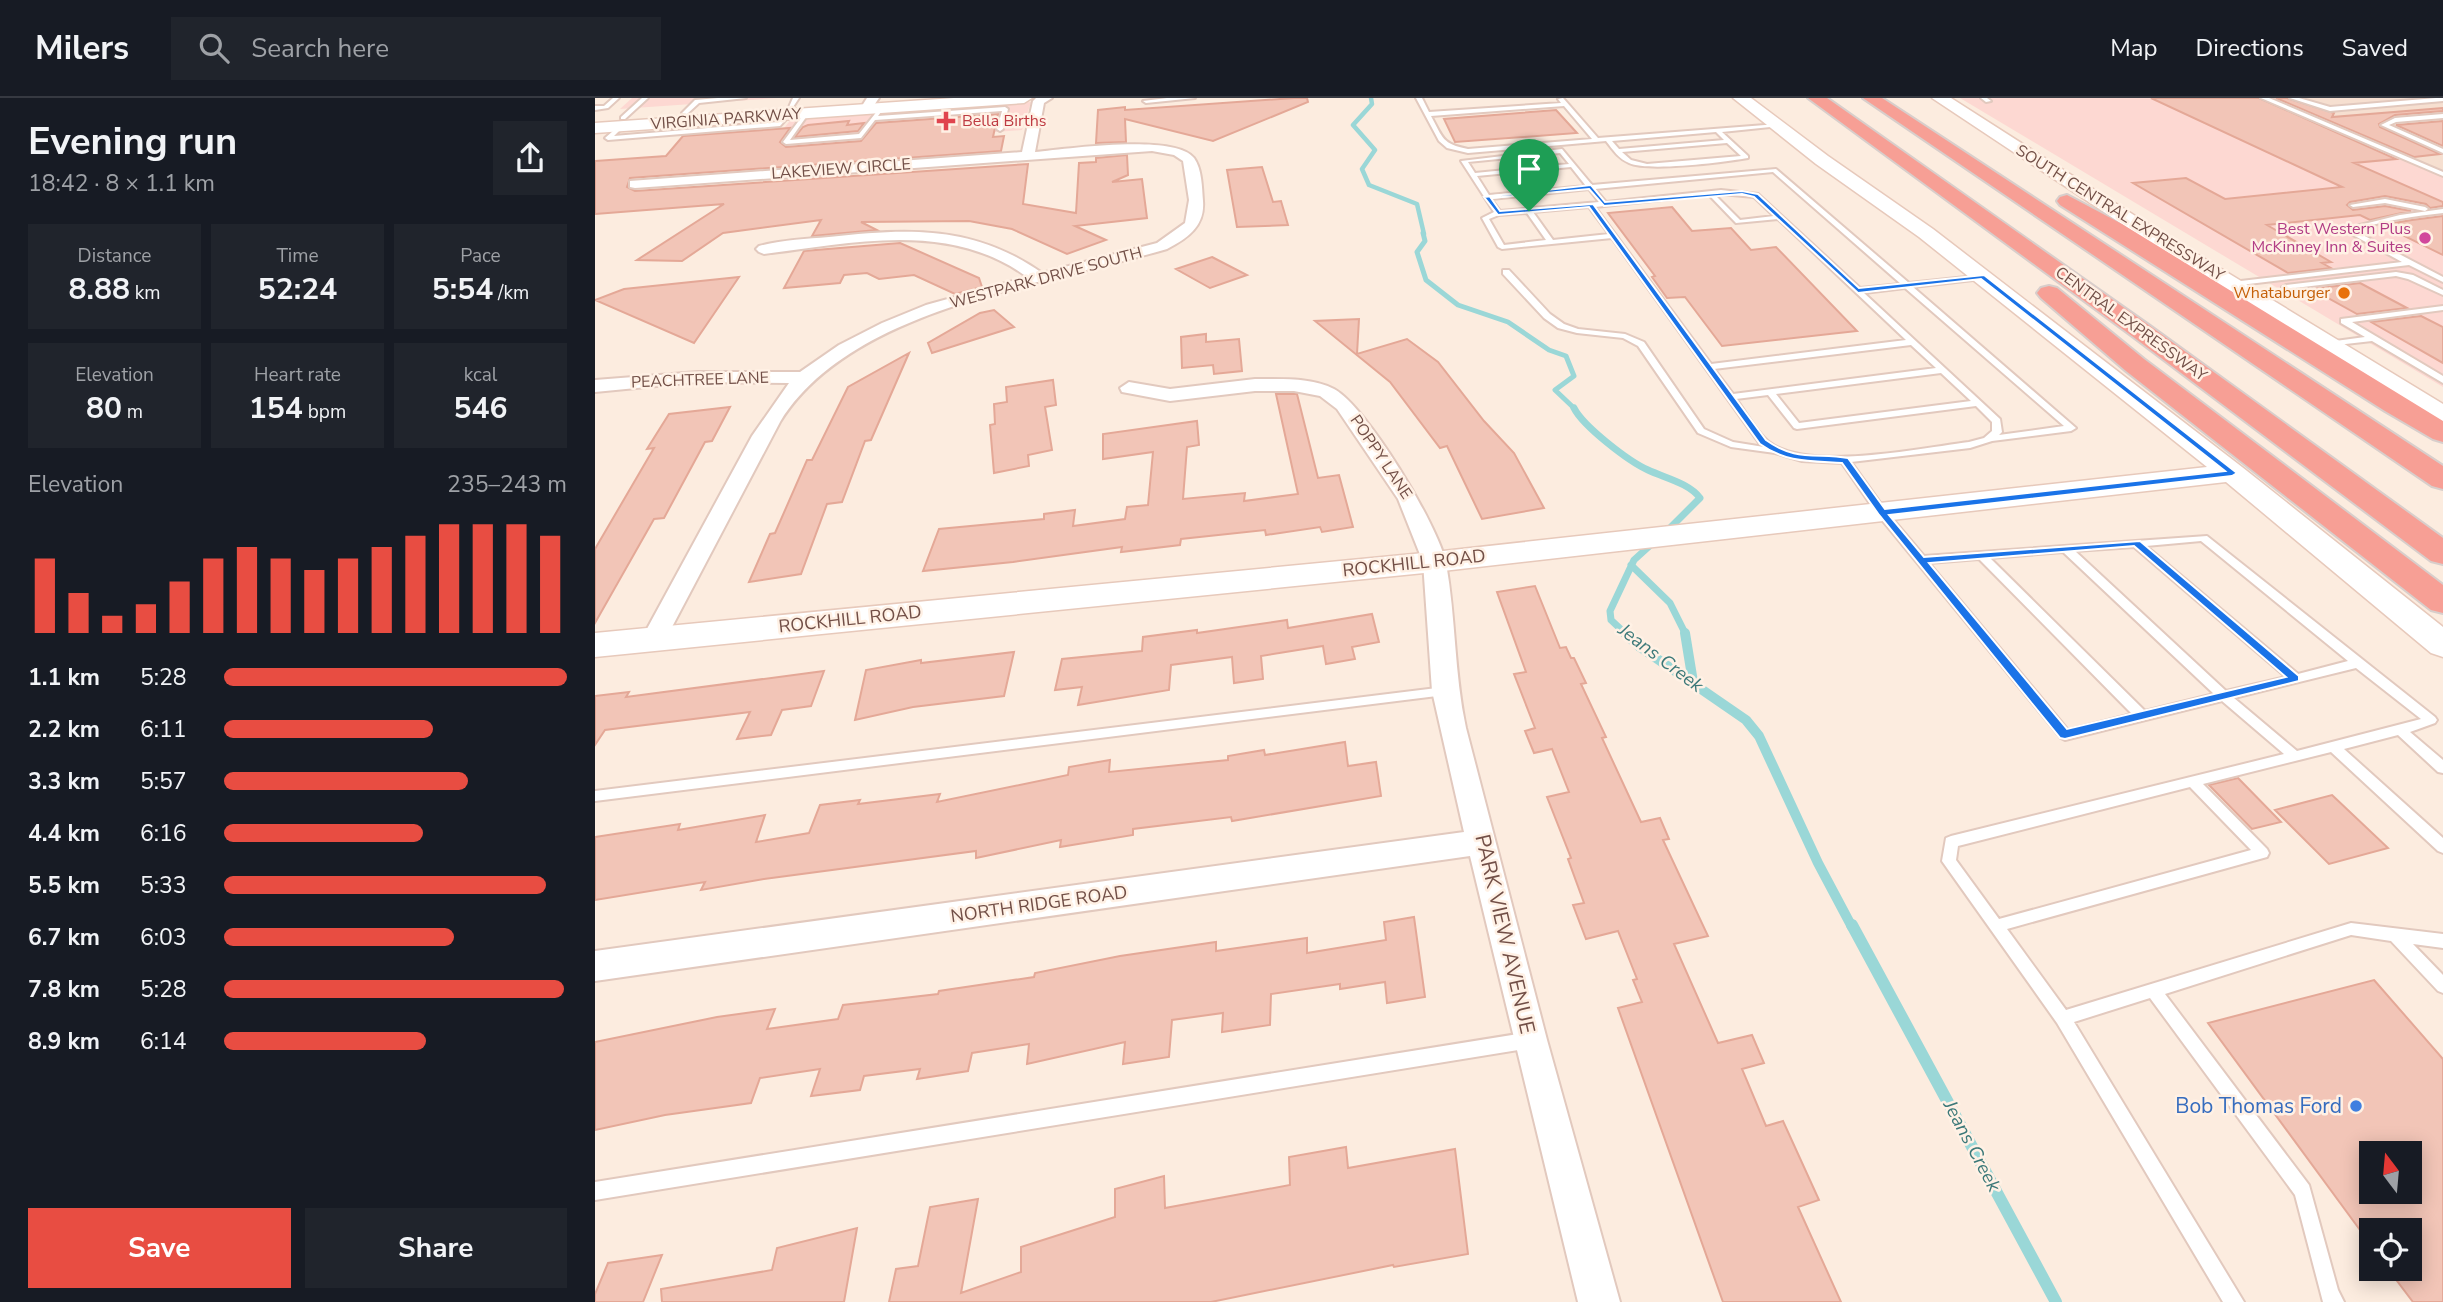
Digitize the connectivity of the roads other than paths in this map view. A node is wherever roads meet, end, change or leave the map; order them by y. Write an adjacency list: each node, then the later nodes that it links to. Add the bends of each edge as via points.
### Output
1 (616, 98): 20 (lane, via 606,107)
2 (645, 98): 27 (lane)
3 (743, 98): 22 (lane, via 697,101)
4 (907, 98): 19 (main road, VIRGINIA PARKWAY)
5 (1024, 98): 19 (main road, VIRGINIA PARKWAY)
6 (1046, 98): 40 (street, via 1039,101)
7 (1055, 98): 23 (street)
8 (1192, 98): 17 (lane)
9 (1419, 98): 24 (lane)
10 (1741, 98): 28 (main road)
11 (1816, 98): 33 (highway, CENTRAL EXPRESSWAY)
12 (1871, 98): 32 (highway)
13 (1940, 98): 66 (main road, SOUTH CENTRAL EXPRESSWAY)
14 (2264, 98): 42 (lane)
15 (2293, 98): 16 (lane, via 2330,109)
16 (2443, 99)
17 (1146, 101)
18 (1563, 101): 24 (lane); 35 (lane)
19 (873, 107): 21 (main road, VIRGINIA PARKWAY); 21 (lane, via 860,136 786,142); 30 (lane, via 1005,109)
20 (595, 108)
21 (795, 108): 22 (main road, VIRGINIA PARKWAY); 27 (main road, VIRGINIA PARKWAY)
22 (685, 113): 27 (main road, VIRGINIA PARKWAY)
23 (1054, 113)
24 (1429, 114): 35 (lane, via 1441,141 1468,151)
25 (2443, 116): 39 (lane, via 2384,125)
26 (595, 120): 27 (main road, VIRGINIA PARKWAY)
27 (621, 122): 29 (main road, VIRGINIA PARKWAY)
28 (1777, 126): 31 (lane); 64 (main road)
29 (595, 128)
30 (1000, 129)
31 (1717, 131): 34 (lane); 36 (lane)
32 (1928, 136): 85 (highway, via 1975,149 2135,239); 90 (highway)
33 (1872, 138): 94 (highway, CENTRAL EXPRESSWAY); 98 (highway, via 1930,198 2135,365)
34 (1608, 139): 35 (lane); 38 (lane)
35 (1596, 140)
36 (1729, 141): 38 (lane); 38 (lane, via 1746,157 1647,166 1624,161)
37 (1048, 146): 40 (street, LAKEVIEW CIRCLE); 63 (street, WESTPARK DRIVE SOUTH, via 1134,146 1178,152 1191,163 1197,211 1186,233 1163,246)
38 (1617, 151)
39 (2443, 151)
40 (1028, 154): 44 (street, LAKEVIEW CIRCLE)
41 (1573, 165): 43 (lane); 43 (lane, via 1562,152 1464,161); 45 (lane)
42 (2443, 174)
43 (1473, 175): 47 (lane)
44 (635, 184)
45 (1591, 187): 47 (lane); 48 (lane); 67 (lane, via 1774,170)
46 (1710, 193): 48 (lane); 54 (lane, via 1756,195); 54 (lane, via 1738,222)
47 (1487, 197): 53 (lane)
48 (1604, 204): 49 (lane)
49 (1591, 205): 51 (lane); 55 (lane)
50 (2353, 205): 52 (lane, via 2392,202)
51 (1529, 211): 53 (lane); 56 (lane)
52 (2440, 211): 58 (lane, via 2390,217 2355,230)
53 (1498, 213): 56 (lane, via 1485,218 1502,247)
54 (1779, 217): 69 (lane)
55 (1613, 236): 56 (lane); 75 (lane)
56 (1551, 242)
57 (764, 249): 63 (street, via 889,239 954,240 992,249)
58 (2410, 263): 59 (lane); 62 (lane)
59 (2396, 265): 66 (lane); 70 (lane)
60 (1506, 272): 87 (lane, via 1561,326 1625,336 1641,345 1701,430 1731,444)
61 (2443, 272): 62 (lane)
62 (2430, 274): 65 (lane)
63 (1037, 277): 77 (street, WESTPARK DRIVE SOUTH, via 906,319)
64 (1982, 277): 67 (lane); 89 (main road)
65 (2443, 280)
66 (2232, 284): 74 (main road, SOUTH CENTRAL EXPRESSWAY)
67 (1907, 285): 69 (lane); 86 (lane, via 2071,428)
68 (2286, 287): 70 (lane, via 2396,274)
69 (1858, 291): 73 (lane)
70 (2443, 291)
71 (2443, 308): 72 (lane, via 2344,321)
72 (2373, 338): 74 (lane); 78 (lane)
73 (1913, 342): 75 (lane); 76 (lane)
74 (2328, 344): 84 (main road, SOUTH CENTRAL EXPRESSWAY)
75 (1708, 367): 82 (lane)
76 (1942, 370): 81 (lane); 83 (lane)
77 (806, 378): 79 (street, PEACHTREE LANE, via 711,377); 99 (street, WESTPARK DRIVE SOUTH, via 755,450)
78 (2443, 380)
79 (595, 386)
80 (1129, 388): 97 (street, POPPY LANE, via 1170,395 1278,384 1306,386 1335,397 1352,413 1409,499)
81 (1770, 392): 82 (lane); 83 (lane, via 1797,426)
82 (1730, 397): 87 (lane, via 1763,442)
83 (1978, 403): 86 (lane, via 1997,421 1997,432)
84 (2443, 416)
85 (2443, 433)
86 (1988, 440): 88 (lane)
87 (1776, 452): 88 (lane, via 1793,458)
88 (1845, 460): 91 (lane)
89 (2232, 473): 91 (main road, ROCKHILL ROAD); 101 (main road)
90 (2443, 480)
91 (1882, 513): 96 (lane); 97 (main road, ROCKHILL ROAD)
92 (2136, 543): 93 (lane); 102 (lane, via 2203,538); 103 (lane)
93 (2066, 549): 95 (lane); 105 (lane)
94 (2443, 554)
95 (1981, 555): 96 (lane); 106 (lane)
96 (1921, 560): 106 (lane, via 2065,734)
97 (1434, 562): 99 (main road, ROCKHILL ROAD); 104 (street, PARK VIEW AVENUE)
98 (2443, 602)
99 (654, 638): 100 (main road, ROCKHILL ROAD)
100 (595, 645)
101 (2443, 645)
102 (2358, 663): 103 (lane); 107 (lane, via 2431,720)
103 (2295, 678): 105 (lane)
104 (1445, 691): 112 (lane); 113 (street, PARK VIEW AVENUE)
105 (2224, 696): 106 (lane); 109 (lane)
106 (2142, 716)
107 (2400, 730): 108 (lane); 110 (lane)
108 (2334, 747): 109 (lane); 114 (lane)
109 (2295, 756): 111 (lane)
110 (2443, 768)
111 (2193, 782): 115 (lane, via 1951,842 1949,861); 115 (lane, via 2262,853)
112 (595, 796)
113 (1483, 842): 118 (street, NORTH RIDGE ROAD); 122 (street, PARK VIEW AVENUE)
114 (2443, 847)
115 (1996, 926): 121 (lane)
116 (2394, 934): 117 (lane); 119 (lane); 120 (lane, via 2351,929)
117 (2443, 941)
118 (595, 966)
119 (2443, 986)
120 (2153, 990): 121 (lane); 126 (lane, via 2303,1191)
121 (2063, 1018): 125 (lane)
122 (1530, 1040): 123 (lane); 124 (street, PARK VIEW AVENUE)
123 (595, 1191)
124 (1596, 1301)
125 (2235, 1302)
126 (2334, 1302)

